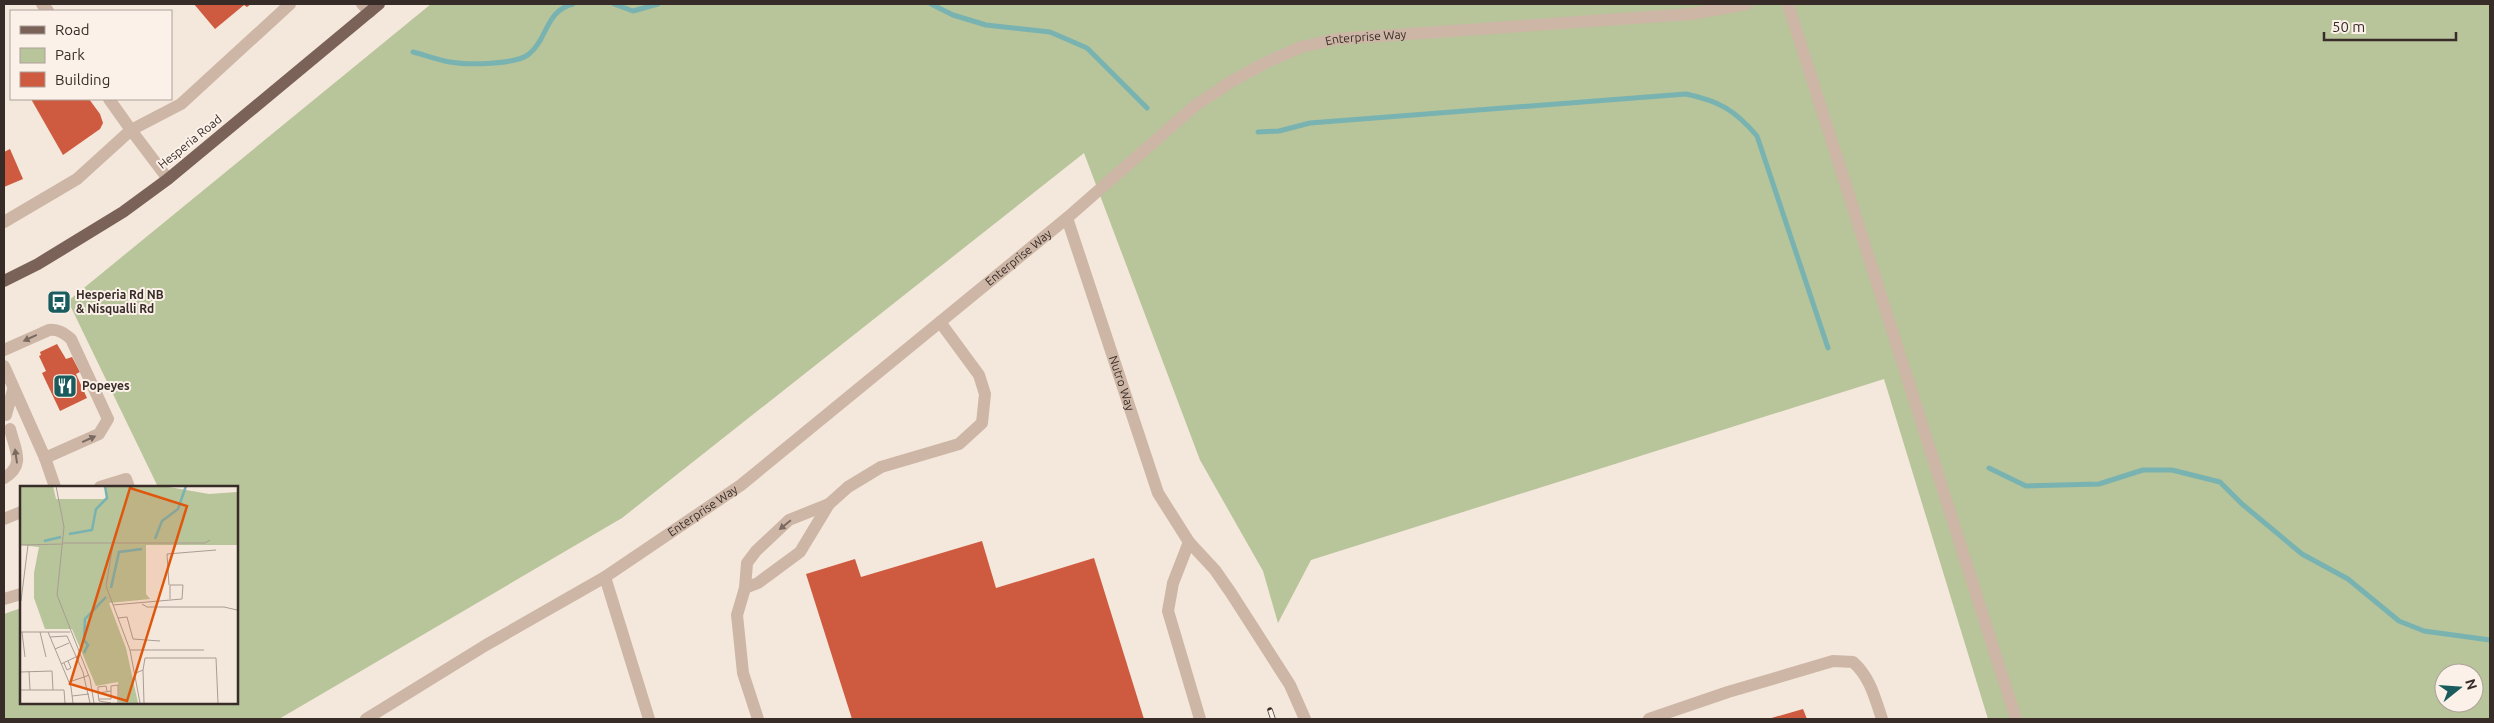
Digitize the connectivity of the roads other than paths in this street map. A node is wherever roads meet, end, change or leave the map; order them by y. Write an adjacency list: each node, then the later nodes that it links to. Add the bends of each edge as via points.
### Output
1 (290, 4): 6 (street, via 181,104)
2 (1747, 4): 8 (street, Enterprise Way, via 1691,14 1337,39 1301,48 1232,82 1196,105)
3 (1788, 4): 37 (street)
4 (370, 7): 7 (main road, Hesperia Road)
5 (110, 100): 6 (street)
6 (131, 130): 7 (street); 9 (street, via 77,179)
7 (168, 179): 10 (main road, Hesperia Road, via 123,212 38,264)
8 (1067, 218): 11 (street, Enterprise Way); 25 (street, Nutro Way, via 1158,493)
9 (4, 222)
10 (4, 280)
11 (940, 322): 22 (street, via 979,375 985,394 982,423 959,444 881,467 848,487); 26 (street, Enterprise Way, via 741,485)
12 (4, 350): 17 (street, one-way to 12, via 99,434 108,419 66,334 48,330)
13 (4, 366): 14 (street)
14 (14, 390): 15 (street); 17 (street)
15 (6, 415)
16 (10, 429): 18 (street, one-way to 16, via 14,472 18,462)
17 (45, 458): 19 (street)
18 (4, 478)
19 (55, 486)
20 (103, 486): 21 (street, via 126,479)
21 (129, 486)
22 (829, 504): 27 (street, via 800,552 758,583); 27 (street, one-way to 27, via 789,520 756,551 746,563)
23 (20, 512): 24 (street)
24 (4, 519)
25 (1189, 542): 33 (street, via 1173,584 1168,611); 34 (street, Nutro Way, via 1231,593 1290,685)
26 (605, 577): 30 (street, Enterprise Way, via 486,644); 31 (street)
27 (745, 588): 32 (street, via 738,615 743,673)
28 (20, 594): 29 (street)
29 (4, 597)
30 (366, 719)
31 (649, 719)
32 (758, 719)
33 (1200, 719)
34 (1305, 719)
35 (1649, 719): 36 (street, via 1833,661 1852,662 1861,670)
36 (1882, 719)
37 (2016, 719)

